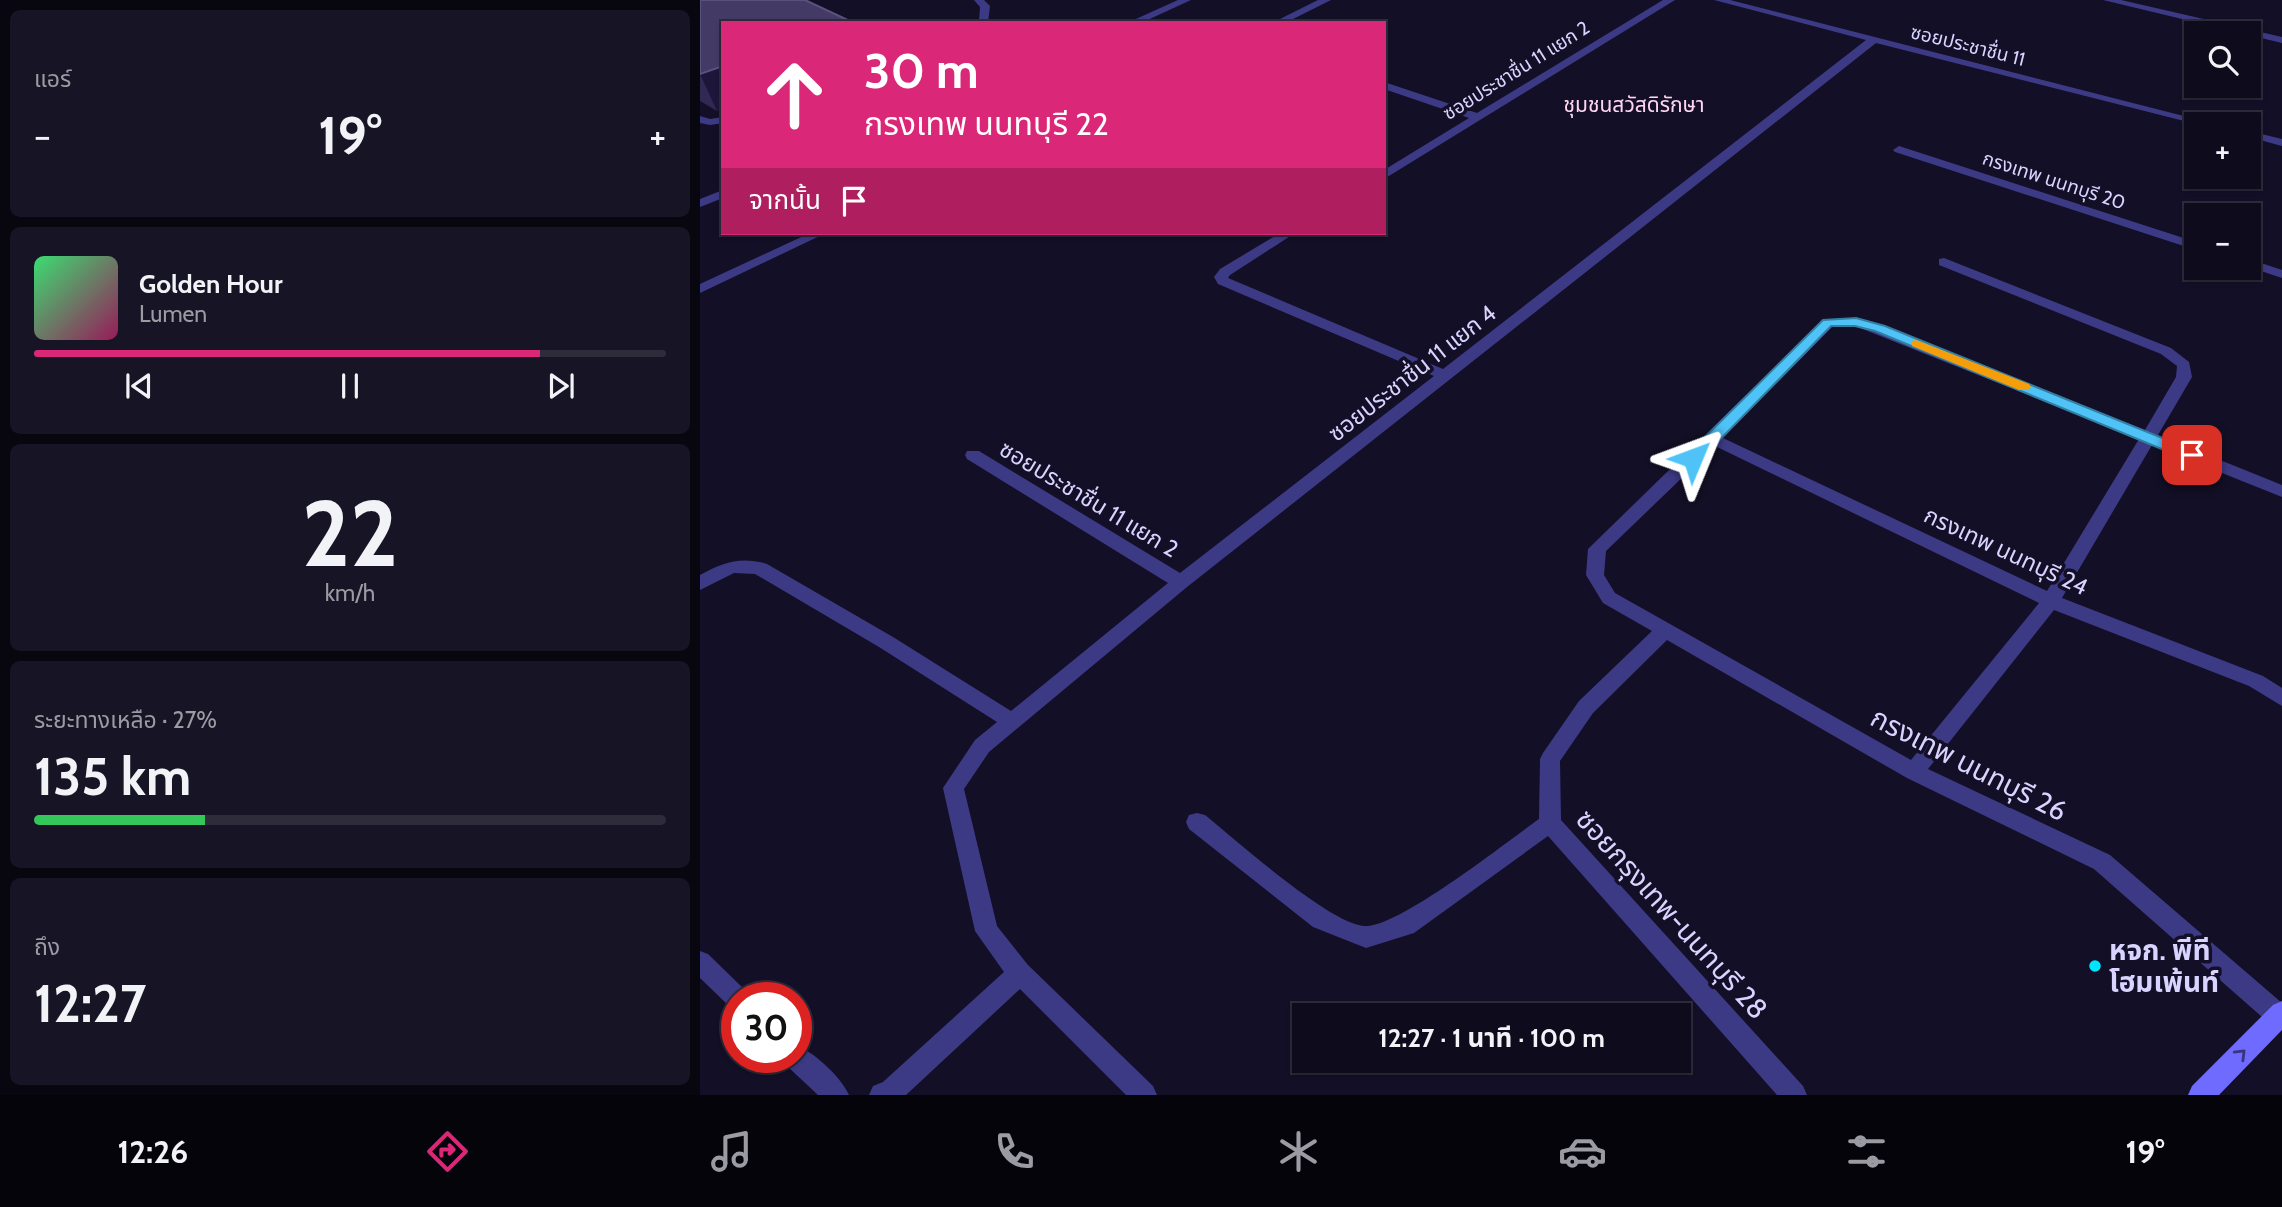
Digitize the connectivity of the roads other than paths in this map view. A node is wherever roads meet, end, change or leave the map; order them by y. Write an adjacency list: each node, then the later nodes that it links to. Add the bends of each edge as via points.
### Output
1 (1186, 0): 8 (street)
2 (1326, 0): 9 (street)
3 (1670, 0): 13 (street, ซอยประชาชื่น 11 แยก 2)
4 (1719, 0): 10 (street, ซอยประชาชื่น 11)
5 (2108, 0): 11 (street)
6 (982, 3): 7 (street)
7 (984, 21)
8 (1137, 21)
9 (1281, 21)
10 (1874, 39): 14 (street, ซอยประชาชื่น 11); 30 (street, ซอยประชาชื่น 11 แยก 4)
11 (2282, 40)
12 (1386, 86): 13 (street)
13 (1478, 117): 20 (street, ซอยประชาชื่น 11 แยก 2)
14 (2184, 118)
15 (700, 119): 16 (street)
16 (721, 120)
17 (2261, 137): 18 (street)
18 (2282, 143)
19 (1899, 150): 25 (street, กรงเทพ นนทบุรี 20)
20 (1386, 174)
21 (721, 195): 22 (street)
22 (700, 203)
23 (816, 235): 29 (street)
24 (1286, 235): 30 (street, via 1225,272 1223,281)
25 (2184, 242)
26 (1944, 262): 31 (street, via 2166,351 2184,365 2183,377)
27 (2261, 267): 28 (street)
28 (2282, 274)
29 (700, 289)
30 (1446, 376): 35 (street, ซอยประชาชื่น 11 แยก 4)
31 (2147, 437): 32 (street, via 1856,322 1828,323); 34 (street); 37 (street)
32 (1713, 439): 37 (street, กรงเทพ นนทบุรี 24); 38 (street, กรงเทพ นนทบุรี 26, via 1597,549 1595,575 1609,598)
33 (973, 455): 35 (street, ซอยประชาชื่น 11 แยก 2)
34 (2282, 492)
35 (1181, 582): 40 (street, ซอยประชาชื่น 11 แยก 4)
36 (700, 583): 40 (street, via 728,567 761,569)
37 (2051, 601): 39 (street, กรงเทพ นนทบุรี 24, via 2256,681); 41 (street)
38 (1664, 631): 41 (street, กรงเทพ นนทบุรี 26); 43 (street, ซอยกรุงเทพ-นนทบุรี 28, via 1586,707 1550,759)
39 (2282, 698)
40 (1012, 722): 45 (street, ซอยประชาชื่น 11 แยก 4, via 982,746 953,788 987,931)
41 (1914, 772): 47 (street, กรงเทพ นนทบุรี 26, via 2102,862)
42 (1197, 822): 43 (street, via 1321,920 1366,937 1406,925)
43 (1550, 823): 52 (street, ซอยกรุงเทพ-นนทบุรี 28)
44 (700, 962): 46 (street)
45 (1020, 973): 50 (street, via 891,1092); 51 (street)
46 (721, 982)
47 (2281, 1015): 53 (main road, one-way to 47)
48 (812, 1072): 49 (street)
49 (836, 1095)
50 (882, 1095)
51 (1144, 1095)
52 (1794, 1095)
53 (2201, 1095)

